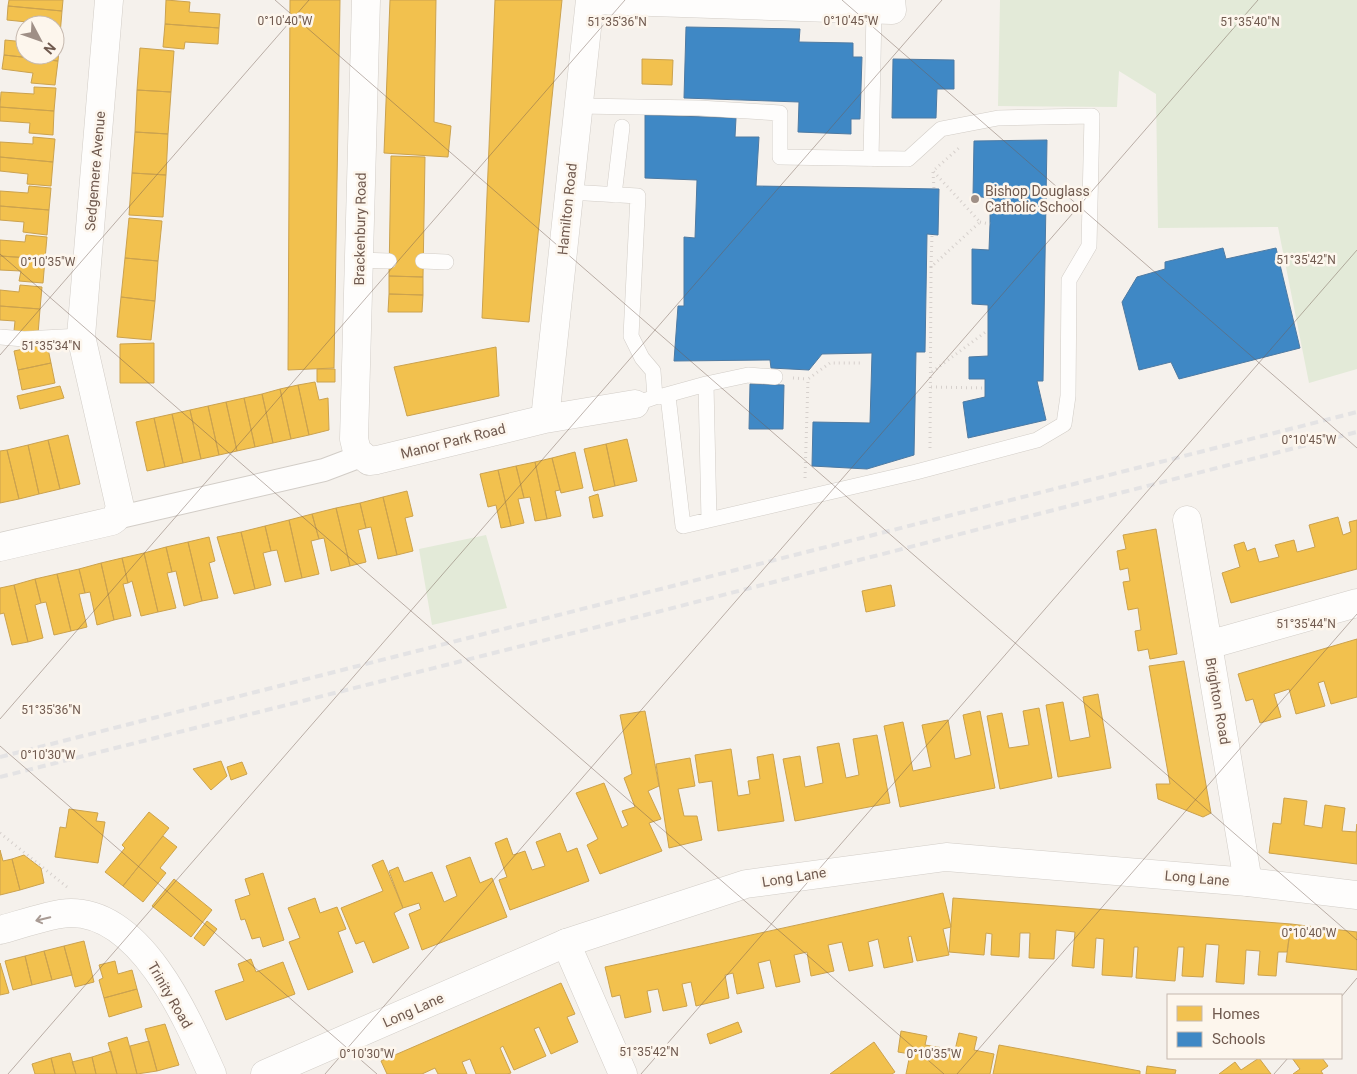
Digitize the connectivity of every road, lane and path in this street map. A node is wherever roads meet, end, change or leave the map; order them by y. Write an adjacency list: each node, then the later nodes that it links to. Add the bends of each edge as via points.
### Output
1 (109, 0): 20 (street, Sedgemere Avenue)
2 (366, 0): 14 (street, Brackenbury Road)
3 (591, 0): 4 (street); 5 (street, Hamilton Road)
4 (882, 5): 8 (lane)
5 (578, 106): 8 (lane, via 780,113 780,157); 9 (street, Hamilton Road)
6 (622, 126): 10 (lane)
7 (962, 145): 11 (path, via 933,172)
8 (871, 159): 31 (lane, via 908,159 941,130 998,118 1092,116 1089,246 1070,280 1068,396 1064,424 1037,440)
9 (569, 192): 10 (lane); 29 (street, Hamilton Road)
10 (614, 195): 28 (lane, via 638,196 631,336 653,371)
11 (980, 222): 12 (path); 18 (path)
12 (990, 224)
13 (932, 234): 18 (path)
14 (359, 260): 15 (lane); 30 (street, Brackenbury Road, via 354,438)
15 (389, 261)
16 (423, 262): 17 (lane)
17 (446, 262)
18 (931, 268): 23 (path)
19 (988, 331): 23 (path)
20 (81, 336): 21 (lane); 33 (street, Sedgemere Avenue, via 120,500)
21 (0, 337)
22 (863, 363): 32 (path, via 830,363 808,379)
23 (932, 372): 26 (path)
24 (775, 377): 25 (lane, via 748,376)
25 (706, 384): 28 (lane); 34 (lane)
26 (931, 387): 27 (path); 31 (path)
27 (985, 388)
28 (653, 399): 29 (street, Manor Park Road); 34 (lane, via 683,526)
29 (545, 419): 30 (street, Manor Park Road, via 377,460 369,461)
30 (361, 456): 33 (street, via 324,470)
31 (929, 468): 32 (lane)
32 (804, 498): 34 (lane)
33 (116, 518): 36 (street)
34 (709, 520)
35 (1187, 520): 38 (street, Brighton Road)
36 (0, 547)
37 (1357, 603): 38 (street)
38 (1208, 645): 40 (street, Brighton Road)
39 (0, 833): 42 (path, via 66,885)
40 (1248, 882): 41 (street, Long Lane); 44 (street, Long Lane, via 946,857 746,884)
41 (1357, 895)
42 (86, 915): 43 (street, Trinity Road, one-way to 43, via 69,913); 45 (street, Trinity Road, via 113,925 147,955)
43 (0, 930)
44 (566, 943): 46 (street, Long Lane); 47 (street)
45 (212, 1074)
46 (265, 1074)
47 (623, 1074)

